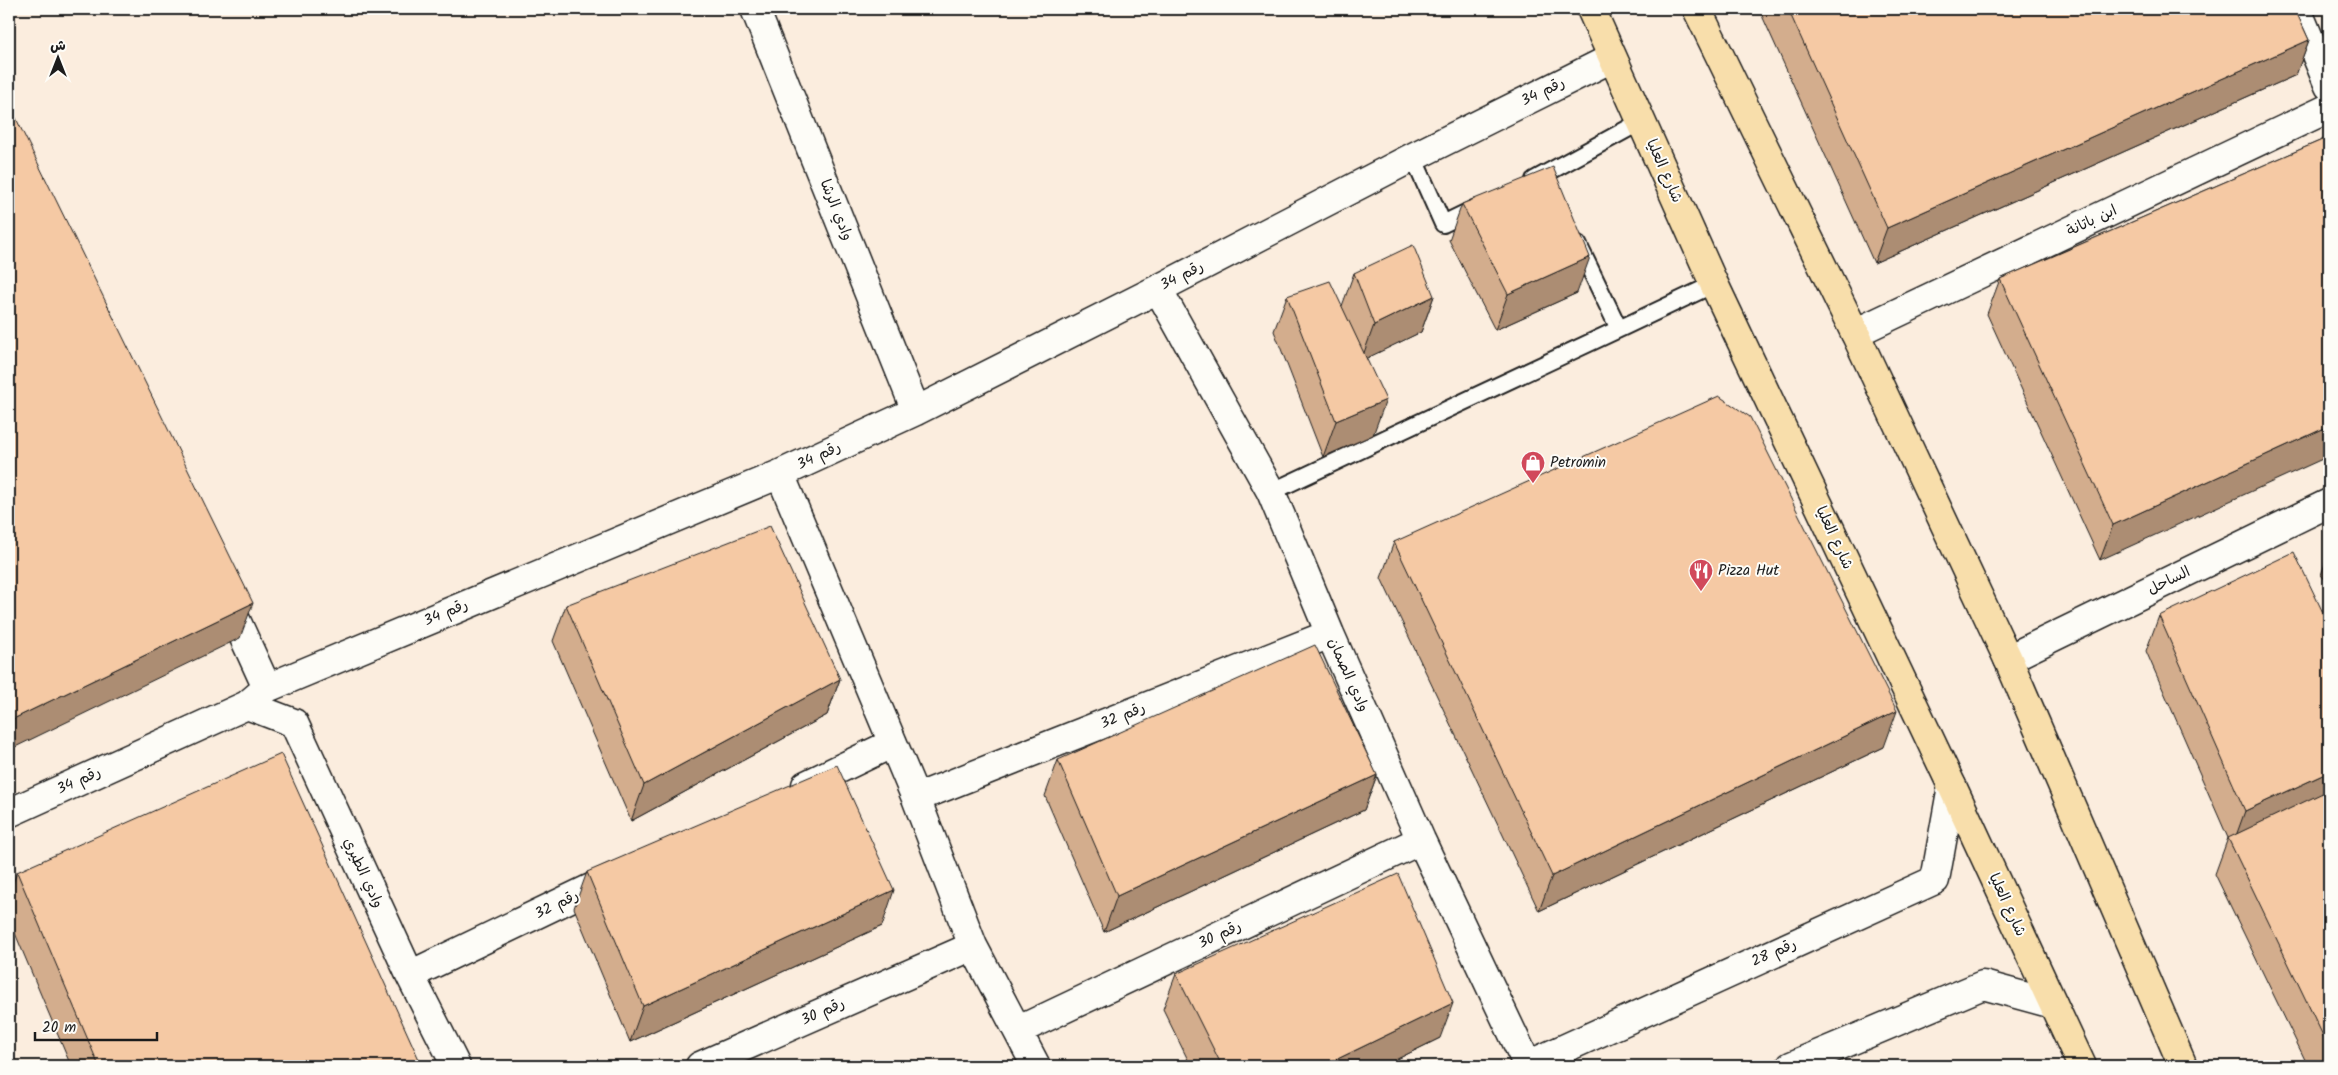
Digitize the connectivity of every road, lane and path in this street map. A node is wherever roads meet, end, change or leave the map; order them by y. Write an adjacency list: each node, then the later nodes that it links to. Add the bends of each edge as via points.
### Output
1 (1590, 9): 5 (main road, شارع العليا)
2 (1697, 9): 18 (main road)
3 (2297, 9): 6 (street)
4 (760, 10): 19 (street, وادي الرشا)
5 (1612, 58): 8 (main road, شارع العليا); 9 (street, رقم 34)
6 (2329, 86)
7 (2329, 108): 18 (street, ابن باتانة)
8 (1642, 121): 10 (lane); 15 (main road, شارع العليا)
9 (1413, 157): 13 (lane, via 1443,224); 16 (street, رقم 34)
10 (1547, 174): 11 (lane); 12 (lane)
11 (1521, 186)
12 (1555, 192)
13 (1486, 203)
14 (1571, 228): 17 (lane)
15 (1714, 284): 17 (lane); 28 (main road, شارع العليا)
16 (1158, 289): 19 (street, رقم 34); 21 (street, وادي الصمان)
17 (1619, 329): 21 (lane)
18 (1855, 333): 25 (main road)
19 (916, 411): 20 (street, رقم 34)
20 (780, 474): 26 (street, رقم 34); 27 (street)
21 (1271, 492): 24 (street, وادي الصمان)
22 (2329, 503): 25 (street, الساحل)
23 (214, 571): 26 (street)
24 (1330, 634): 30 (street, رقم 32); 32 (street, وادي الصمان)
25 (2008, 659): 44 (main road)
26 (257, 696): 31 (street, رقم 34); 35 (street, وادي الطيري, via 294,723)
27 (893, 743): 29 (street); 30 (street)
28 (1952, 786): 36 (main road, شارع العليا); 41 (street, رقم 28, via 1935,880)
29 (785, 794)
30 (916, 798): 34 (street)
31 (9, 812)
32 (1421, 840): 37 (street, رقم 30); 41 (street, وادي الصمان)
33 (633, 868): 35 (street, رقم 32)
34 (973, 946): 37 (street); 39 (street, رقم 30)
35 (410, 975): 38 (street, وادي الطيري)
36 (2052, 1004): 42 (street, via 1983,985); 43 (main road, شارع العليا)
37 (1019, 1030): 40 (street)
38 (456, 1066)
39 (700, 1066)
40 (1036, 1066)
41 (1527, 1066)
42 (1791, 1066)
43 (2082, 1066)
44 (2183, 1066)

